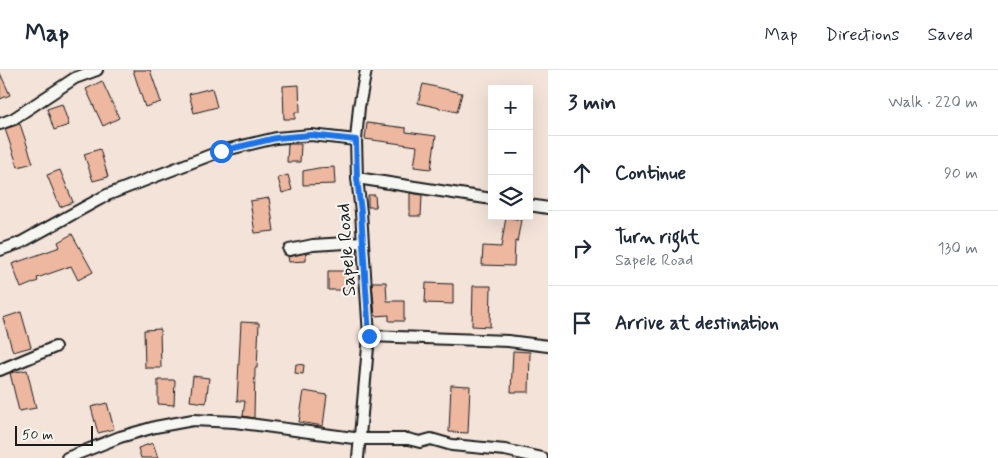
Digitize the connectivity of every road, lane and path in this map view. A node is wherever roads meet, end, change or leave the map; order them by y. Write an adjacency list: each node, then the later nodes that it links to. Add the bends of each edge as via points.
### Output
1 (97, 70): 3 (street, via 75,78 13,119)
2 (366, 70): 4 (street, Sapele Road)
3 (0, 124)
4 (356, 140): 5 (street, Sapele Road); 10 (street, via 311,135 276,138 221,151 106,195)
5 (357, 178): 6 (street); 9 (street, Sapele Road)
6 (488, 198)
7 (533, 206): 8 (street)
8 (548, 208)
9 (362, 242): 11 (street); 12 (street, Sapele Road)
10 (0, 250)
11 (289, 250)
12 (369, 336): 13 (street, via 508,341); 16 (street, Sapele Road)
13 (548, 346)
14 (55, 347): 15 (street)
15 (0, 370)
16 (361, 439): 17 (street, via 235,422 193,420 120,437); 18 (street, Sapele Road); 19 (street, via 420,442 431,439)
17 (68, 458)
18 (358, 458)
19 (542, 458)

